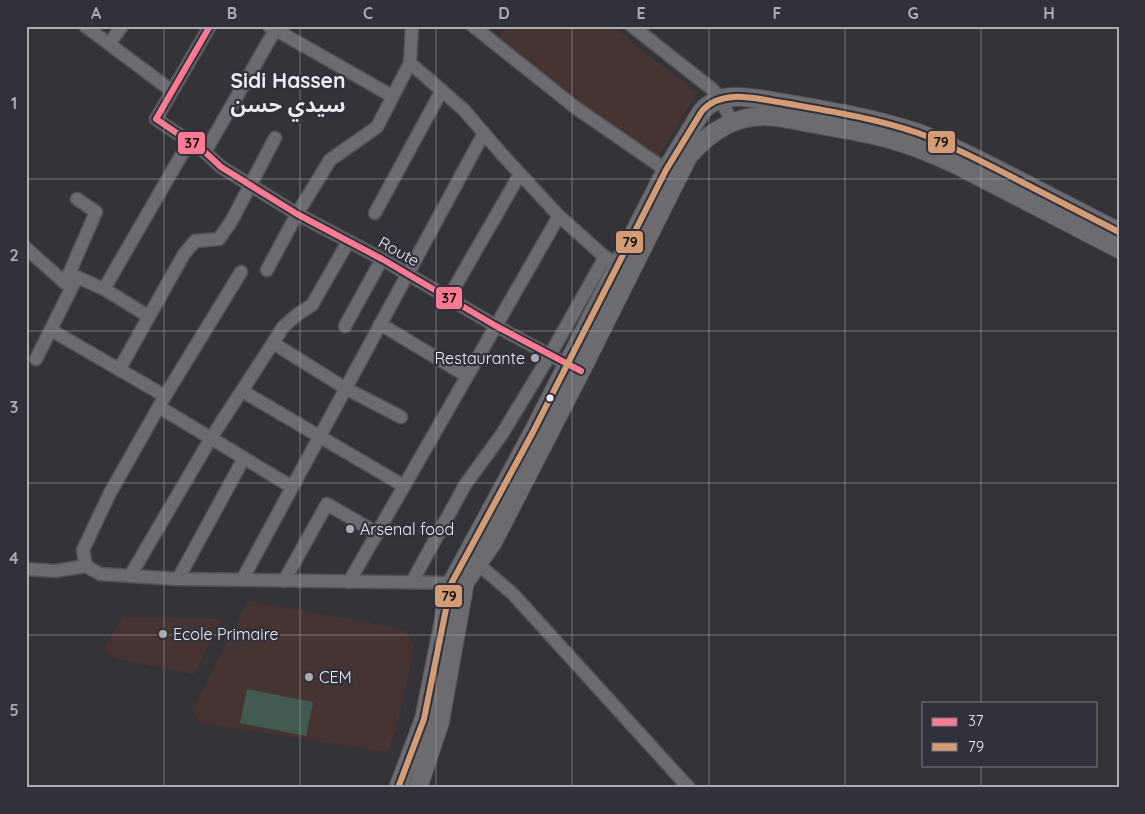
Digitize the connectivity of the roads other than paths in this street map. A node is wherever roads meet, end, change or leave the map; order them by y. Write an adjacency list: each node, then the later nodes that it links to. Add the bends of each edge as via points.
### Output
1 (85, 26): 10 (street)
2 (122, 26): 10 (street)
3 (210, 26): 13 (street)
4 (412, 26): 9 (street)
5 (421, 26): 9 (street)
6 (473, 26): 21 (street, via 576,108)
7 (632, 26): 15 (street)
8 (272, 28): 14 (street); 20 (street)
9 (412, 40): 11 (street)
10 (109, 44): 13 (street)
11 (410, 64): 12 (street); 14 (street)
12 (442, 90): 17 (street); 25 (street)
13 (172, 91): 19 (street, Route, via 156,120)
14 (392, 96): 26 (street, via 377,127 330,160)
15 (720, 98): 16 (street); 21 (street, via 702,111); 28 (street, via 761,99 904,128 964,152)
16 (732, 122): 30 (street, via 775,116 871,134 908,145 957,165); 47 (street, via 708,137 688,157)
17 (484, 133): 22 (street); 36 (street)
18 (275, 138): 23 (street)
19 (189, 142): 20 (street, Route); 37 (street)
20 (205, 152): 23 (street, Route, via 221,167)
21 (666, 170): 33 (street)
22 (520, 174): 27 (street); 38 (street)
23 (251, 185): 26 (street, Route); 39 (street, via 220,239 195,241 184,254)
24 (77, 199): 31 (street, via 96,212 65,283)
25 (375, 213)
26 (298, 214): 29 (street, Route); 34 (street)
27 (559, 216): 33 (street); 42 (street)
28 (1119, 232)
29 (348, 242): 32 (street, Route); 44 (street, via 312,305 283,327)
30 (1119, 249)
31 (28, 251)
32 (382, 259): 36 (street, Route); 41 (street)
33 (612, 260): 45 (street); 47 (street)
34 (267, 270)
35 (241, 272): 52 (street)
36 (407, 274): 38 (street, Route); 40 (street)
37 (104, 289): 39 (street); 43 (street, via 76,277)
38 (449, 297): 42 (street, Route)
39 (148, 316): 48 (street)
40 (380, 324): 49 (street); 50 (street)
41 (346, 326)
42 (496, 326): 45 (street, Route); 49 (street)
43 (52, 330): 46 (street); 48 (street)
44 (273, 344): 50 (street); 51 (street)
45 (550, 355): 47 (street, Route); 68 (street, via 502,434 465,485)
46 (36, 358)
47 (574, 368): 60 (street, via 493,542); 69 (street, via 533,432)
48 (119, 370): 52 (street)
49 (467, 376): 57 (street)
50 (345, 388): 53 (street); 54 (street)
51 (242, 391): 54 (street); 55 (street)
52 (162, 402): 55 (street); 61 (street, via 90,533 83,550)
53 (402, 417)
54 (319, 436): 57 (street); 58 (street)
55 (211, 438): 56 (street); 63 (street)
56 (244, 458): 58 (street); 64 (street)
57 (404, 486): 59 (street)
58 (292, 487): 65 (street)
59 (377, 533): 66 (street, via 327,504); 67 (street)
60 (478, 564): 69 (street); 72 (street, via 513,594)
61 (86, 566): 62 (street); 63 (street, via 100,574)
62 (26, 569)
63 (130, 576): 64 (street)
64 (178, 579): 65 (street)
65 (242, 580): 66 (street)
66 (284, 581): 67 (street)
67 (349, 582): 68 (street)
68 (412, 582): 69 (street)
69 (458, 583): 70 (street, via 424,719); 71 (street, via 440,722)
70 (398, 788)
71 (418, 788)
72 (689, 788)

